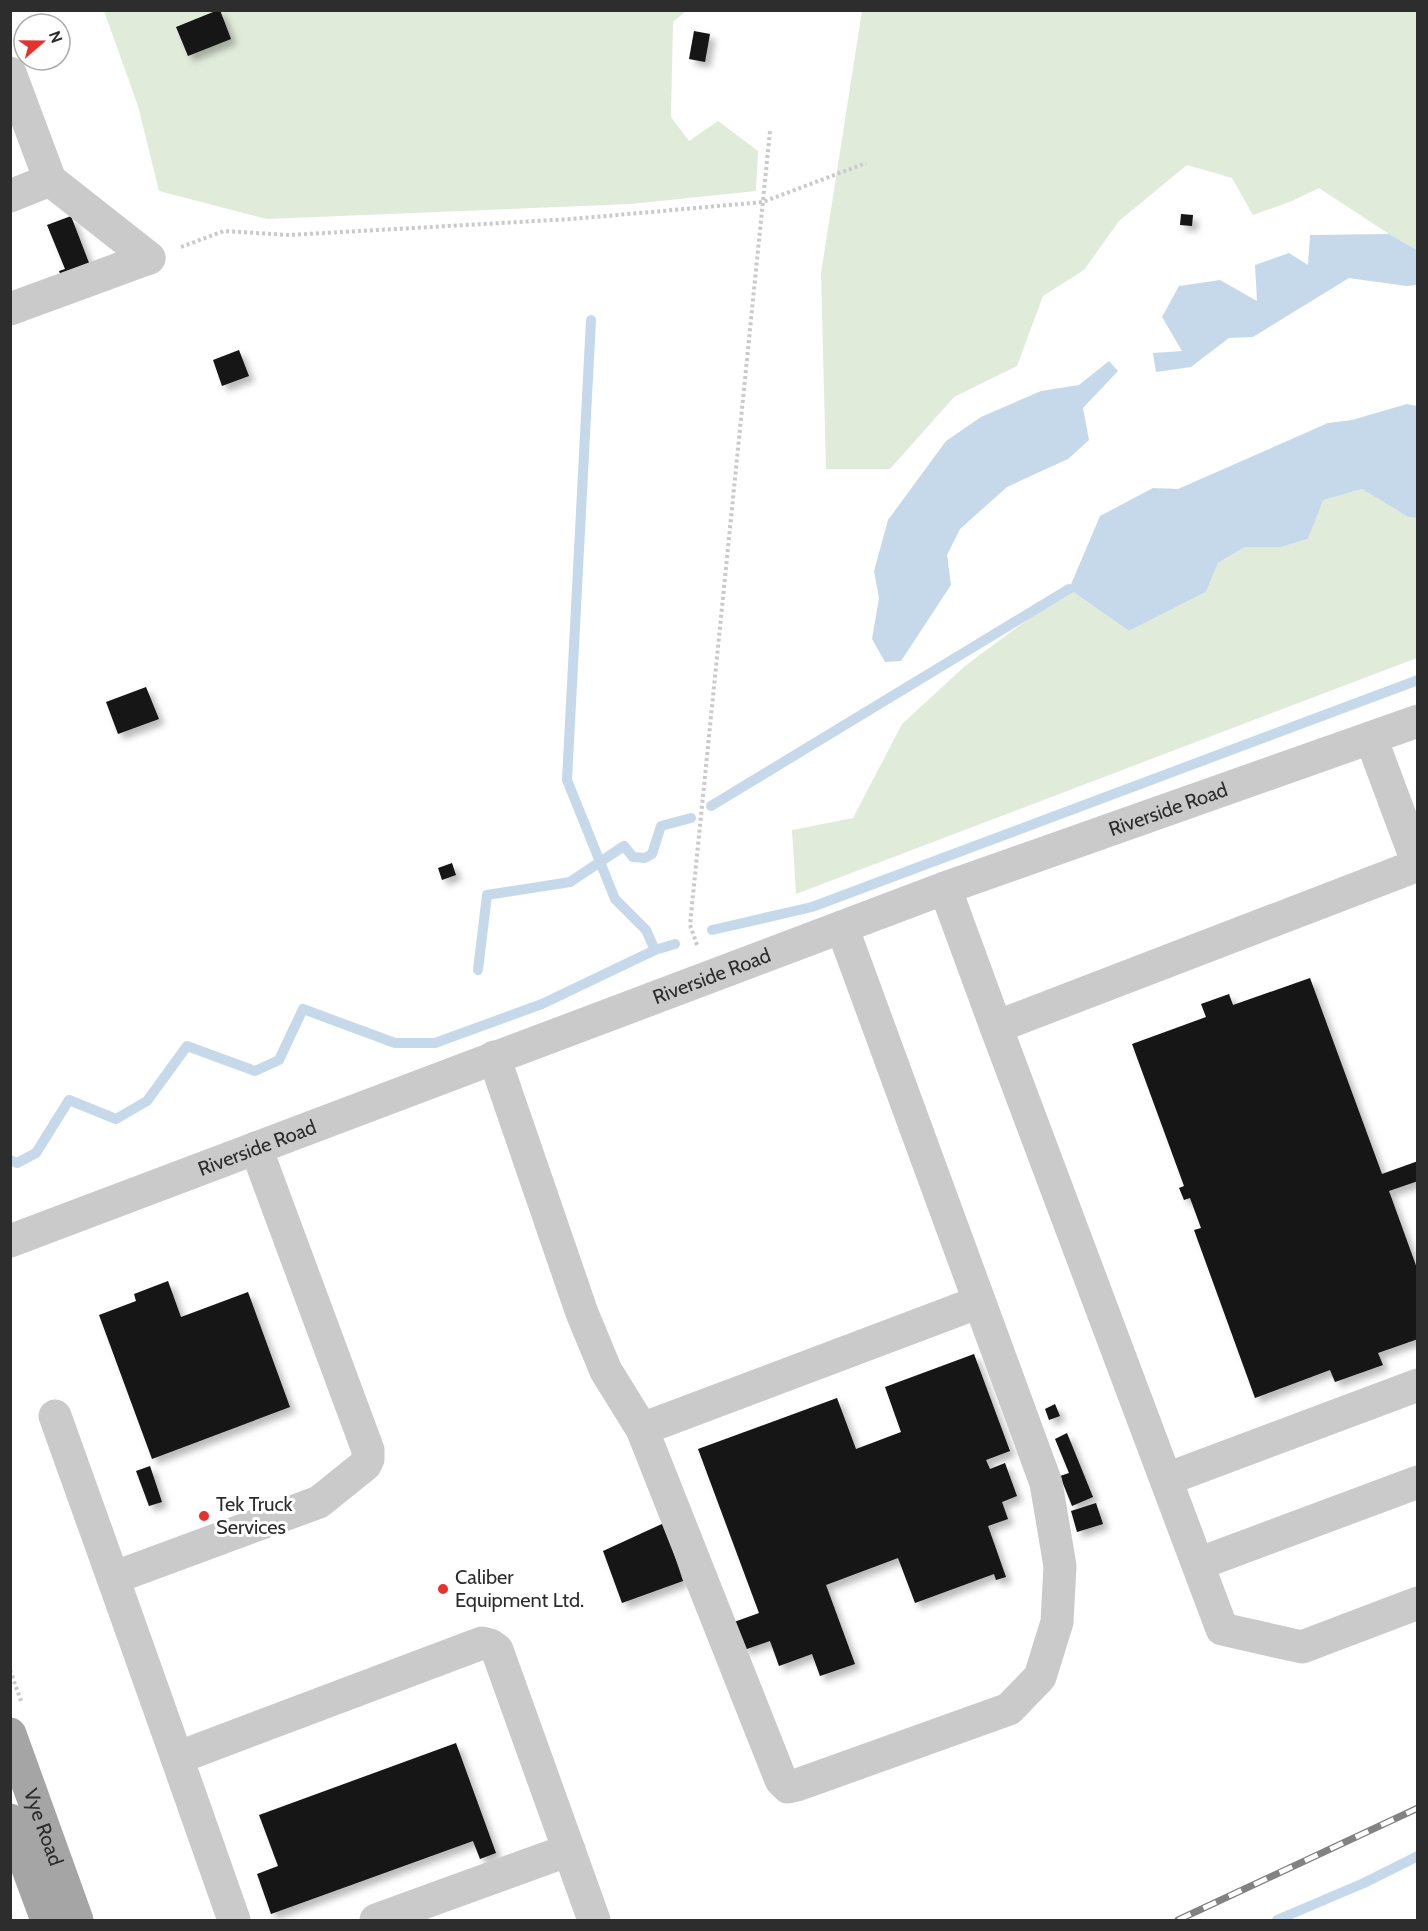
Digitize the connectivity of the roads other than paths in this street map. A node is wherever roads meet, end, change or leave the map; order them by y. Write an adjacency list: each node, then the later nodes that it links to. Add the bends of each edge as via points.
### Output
1 (10, 73): 2 (street)
2 (50, 180): 3 (street); 4 (street, via 150,258)
3 (10, 196)
4 (10, 309)
5 (1418, 721): 6 (street, Riverside Road)
6 (1371, 738): 7 (street); 8 (street, Riverside Road)
7 (1418, 865): 10 (street)
8 (945, 888): 9 (street, Riverside Road); 10 (street)
9 (842, 927): 11 (street, Riverside Road); 14 (street)
10 (996, 1027): 18 (street)
11 (495, 1057): 12 (street, Riverside Road); 17 (street, via 582,1313 606,1371)
12 (256, 1148): 13 (street, Riverside Road); 21 (street, via 368,1450 368,1459 320,1502)
13 (10, 1240)
14 (979, 1302): 17 (street); 17 (street, via 1046,1483 1060,1566 1057,1622 1040,1677 1009,1709 788,1787 781,1780)
15 (1418, 1385): 18 (street)
16 (55, 1416): 21 (street)
17 (642, 1429)
18 (1167, 1479): 20 (street)
19 (1418, 1482): 20 (street)
20 (1198, 1564): 22 (street, via 1222,1629 1302,1647)
21 (113, 1578): 24 (street)
22 (1418, 1603)
23 (10, 1734): 28 (main road, Vye Road)
24 (177, 1758): 26 (street, via 482,1643 497,1650); 29 (street)
25 (10, 1820): 27 (main road, Vye Road)
26 (569, 1850): 30 (street); 31 (street)
27 (46, 1920)
28 (77, 1920)
29 (234, 1920)
30 (376, 1920)
31 (594, 1920)

